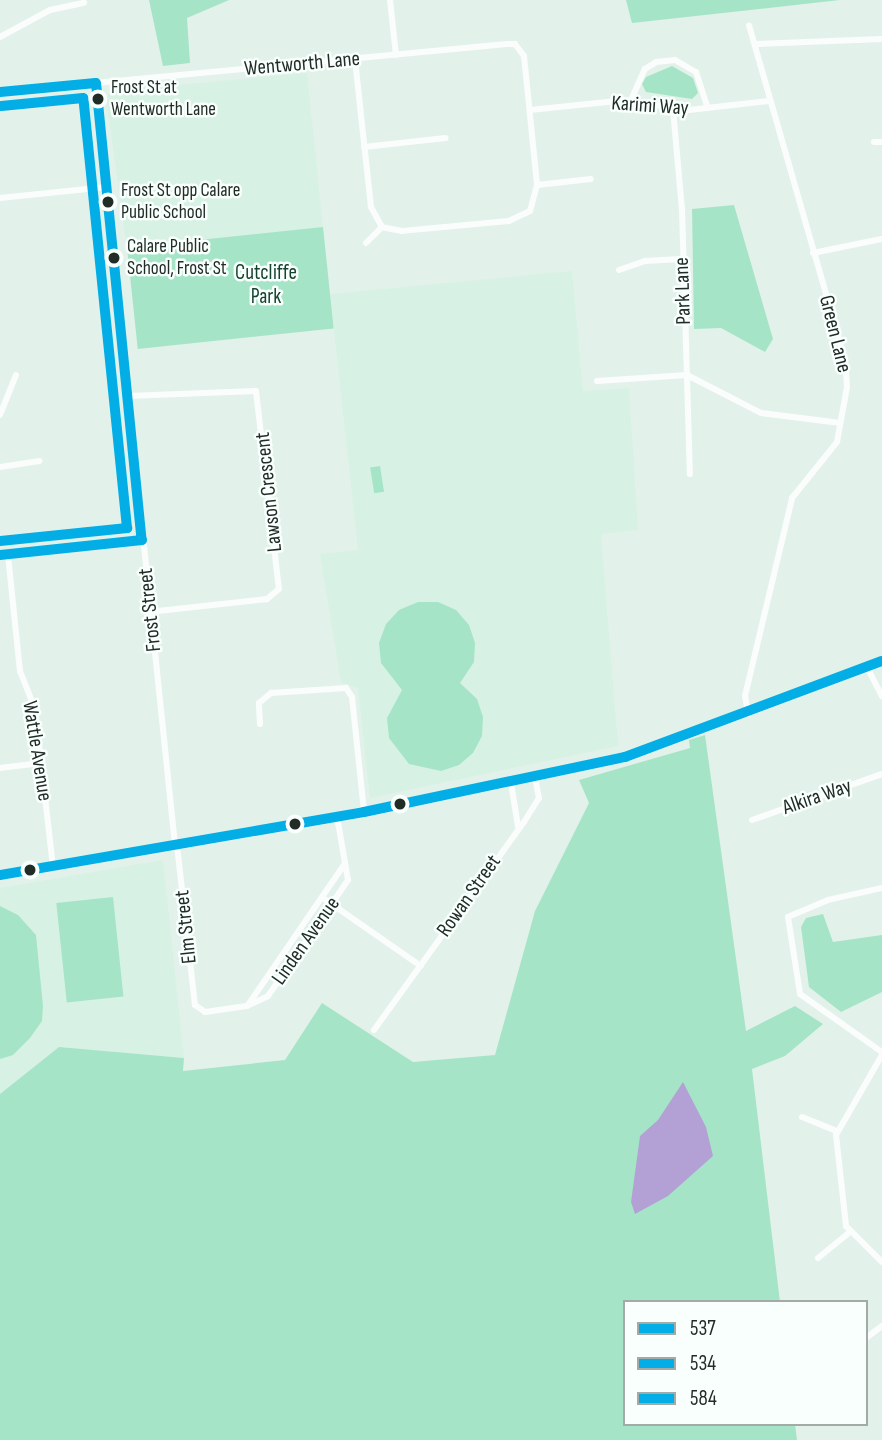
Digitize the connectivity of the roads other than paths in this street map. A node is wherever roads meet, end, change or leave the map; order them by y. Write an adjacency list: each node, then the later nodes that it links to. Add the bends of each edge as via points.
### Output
1 (390, 0): 7 (street)
2 (84, 3): 4 (street, via 50,10)
3 (749, 26): 6 (street, Green Lane)
4 (0, 37)
5 (882, 39): 6 (street)
6 (757, 44): 12 (street, Green Lane)
7 (396, 55): 8 (street, Wentworth Lane); 15 (street, Wentworth Lane, via 507,44 520,47)
8 (355, 59): 9 (street, Wentworth Lane); 17 (street)
9 (96, 83): 10 (street, Wentworth Lane); 20 (street, Frost Street)
10 (0, 92)
11 (631, 100): 13 (street, via 645,69 656,62 675,60 696,72); 14 (street, Karimi Way); 15 (street, Karimi Way)
12 (769, 102): 13 (street, Karimi Way); 25 (street, Green Lane)
13 (708, 108): 14 (street, Karimi Way)
14 (673, 109): 26 (street, Park Lane, via 682,209)
15 (530, 110): 19 (street)
16 (446, 138): 17 (street)
17 (364, 147): 22 (street, via 372,212)
18 (591, 179): 19 (street)
19 (537, 185): 22 (street, via 533,206 516,219 402,231)
20 (106, 187): 21 (street); 31 (street, Frost Street)
21 (0, 198)
22 (382, 227): 24 (street)
23 (882, 239): 25 (street)
24 (366, 243)
25 (813, 253): 33 (street, Green Lane, via 845,360 847,387)
26 (681, 259): 27 (street, via 645,261); 29 (street, Park Lane)
27 (620, 270)
28 (16, 375): 32 (street)
29 (687, 375): 30 (street); 33 (street, via 761,413); 36 (street, Park Lane)
30 (597, 382)
31 (128, 396): 37 (street, Frost Street); 39 (street, Lawson Crescent, via 256,391 279,589 267,599)
32 (0, 415)
33 (840, 423): 43 (street, Green Lane, via 833,450 792,498 745,696)
34 (40, 461): 35 (street)
35 (0, 467)
36 (690, 474)
37 (142, 540): 38 (street); 39 (street, Frost Street)
38 (4, 555): 45 (street, Wattle Avenue, via 20,671 35,709)
39 (149, 612): 54 (street, Frost Street)
40 (882, 661): 41 (main road)
41 (867, 667): 42 (street); 43 (main road)
42 (882, 696)
43 (748, 714): 48 (main road, via 625,757)
44 (260, 724): 50 (street, via 259,703 271,693 346,688 352,697)
45 (41, 762): 46 (street); 56 (street, Wattle Avenue)
46 (0, 768)
47 (882, 774): 52 (street, Alkira Way)
48 (535, 777): 49 (main road); 53 (street, Rowan Street, via 538,798)
49 (511, 783): 50 (main road); 53 (street)
50 (364, 812): 51 (main road)
51 (337, 816): 54 (main road); 55 (street, Linden Avenue)
52 (752, 820)
53 (518, 826): 61 (street, Rowan Street)
54 (176, 845): 56 (main road); 63 (street, Elm Street)
55 (344, 865): 59 (street, Linden Avenue); 60 (street, Linden Avenue, via 348,880)
56 (53, 866): 57 (main road)
57 (0, 875)
58 (882, 888): 65 (street, via 828,900 788,917 800,994)
59 (323, 898): 60 (street); 62 (street, Linden Avenue)
60 (333, 904): 61 (street); 62 (street, Linden Avenue, via 268,996)
61 (421, 966): 64 (street, Rowan Street)
62 (247, 1006): 63 (street, Linden Avenue)
63 (197, 1009)
64 (374, 1030)
65 (882, 1054): 67 (street)
66 (802, 1117): 67 (street)
67 (836, 1131): 68 (street)
68 (850, 1232): 69 (street); 70 (street)
69 (818, 1258)
70 (882, 1262)

